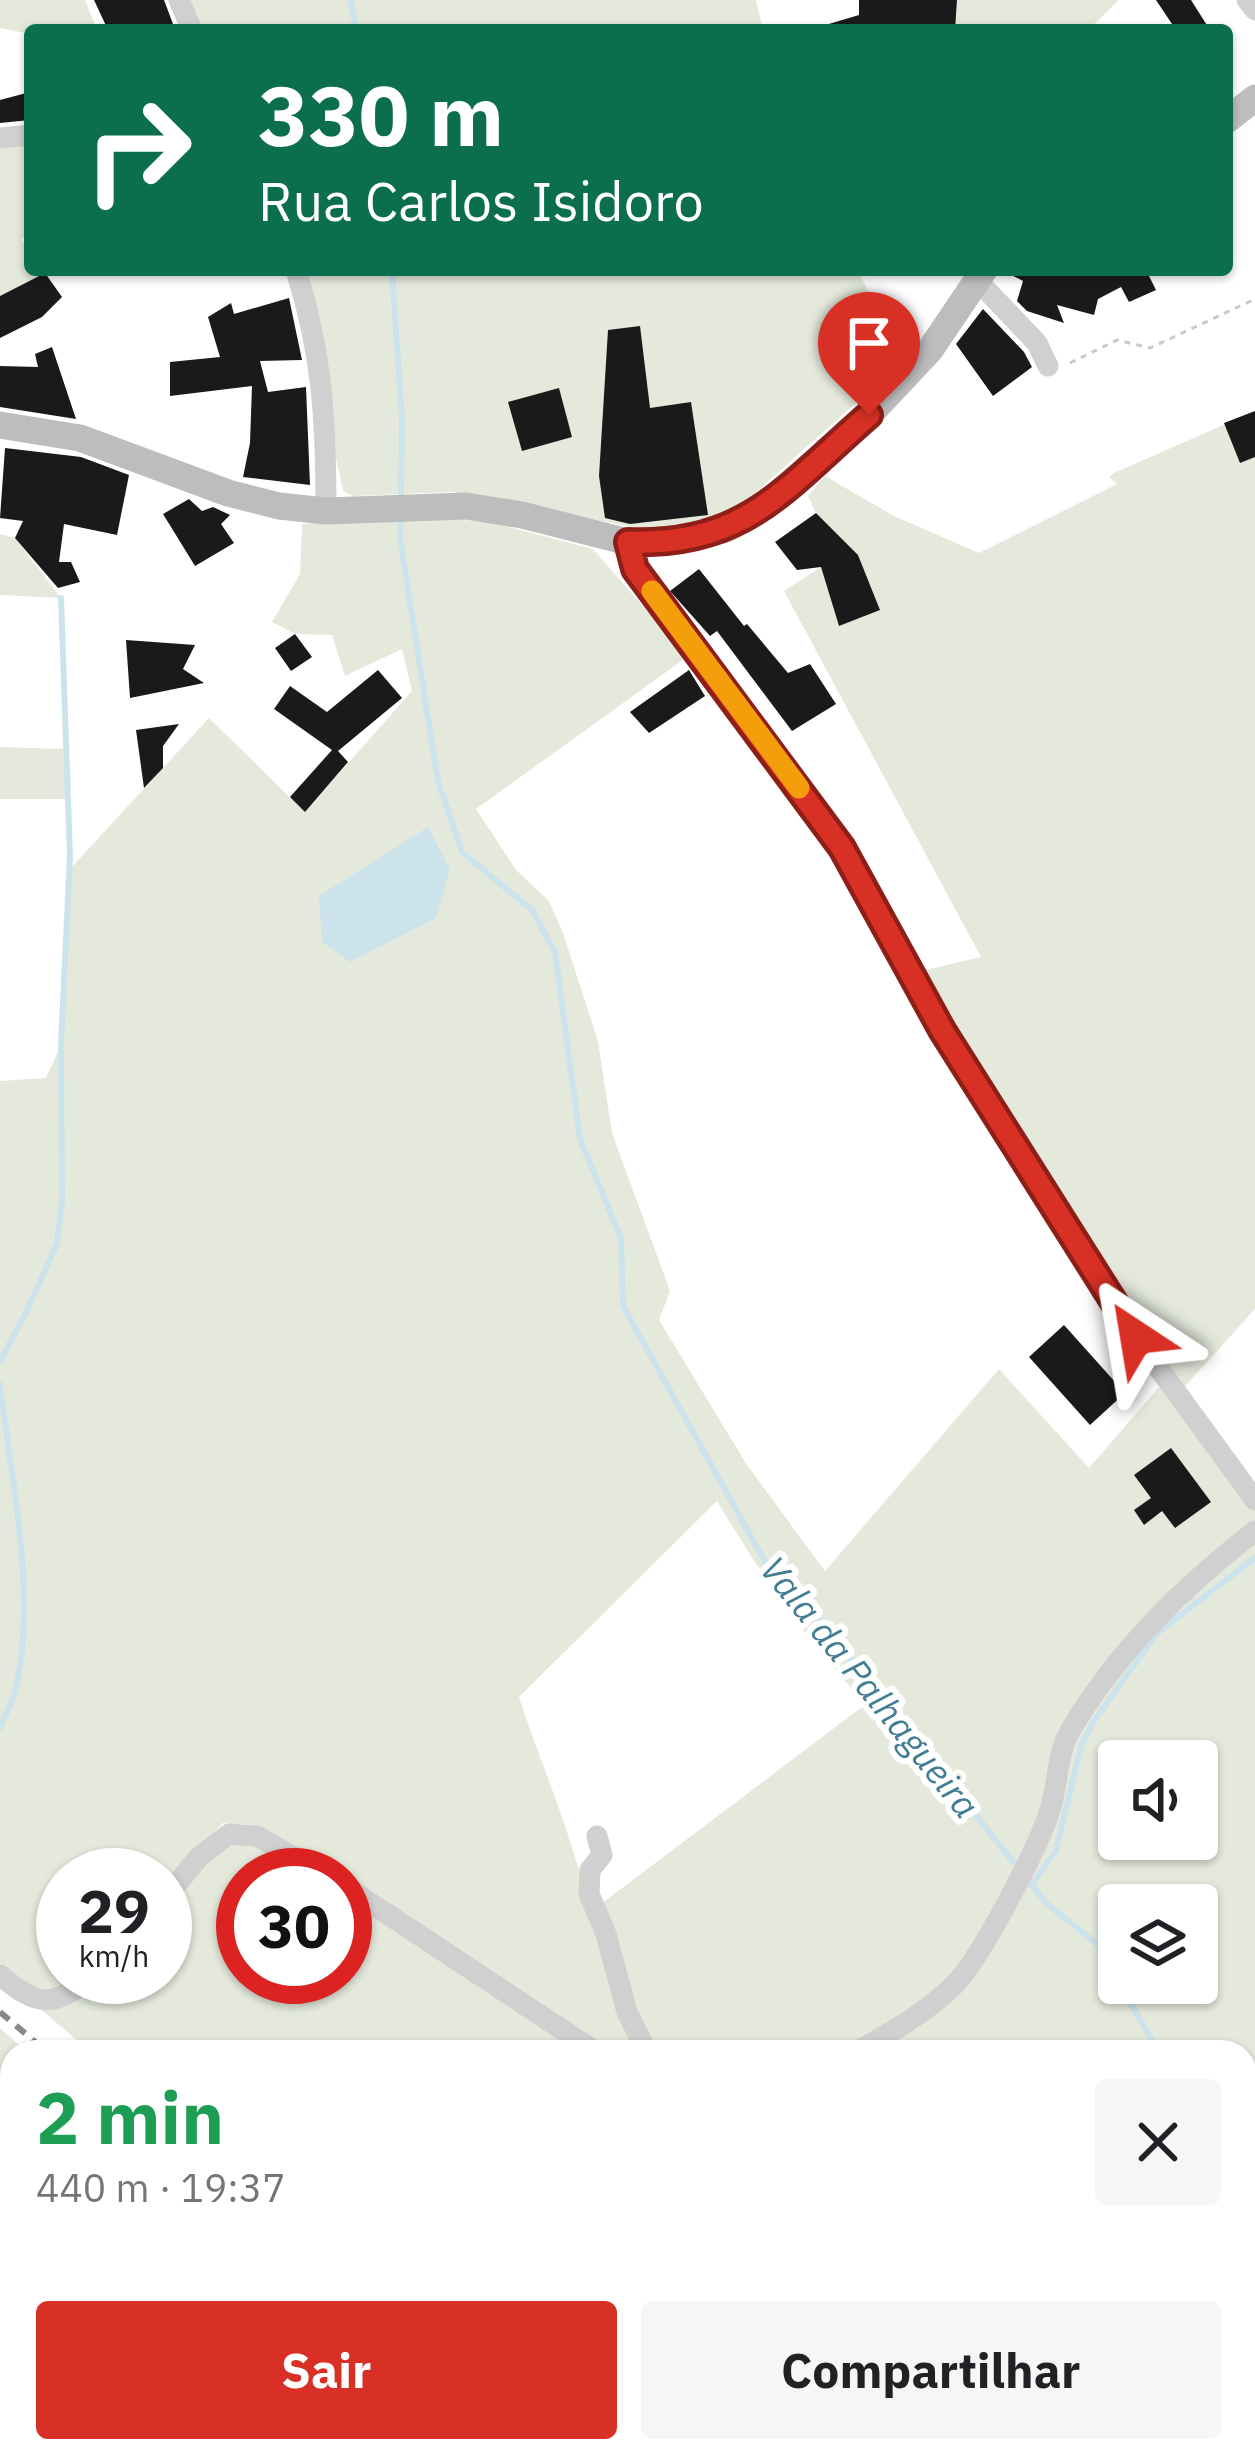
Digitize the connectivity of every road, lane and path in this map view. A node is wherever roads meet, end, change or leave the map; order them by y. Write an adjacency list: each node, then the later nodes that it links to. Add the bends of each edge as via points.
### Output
1 (1247, 0): 2 (street)
2 (1255, 10)
3 (298, 276): 9 (street, via 326,411)
4 (979, 276): 10 (street, via 893,391 760,510 710,535)
5 (981, 276): 7 (street)
6 (1255, 299): 7 (path, via 1150,348 1117,340 1060,370)
7 (1048, 366)
8 (0, 424): 9 (street, via 80,438 253,501)
9 (326, 511): 10 (street, via 491,509)
10 (628, 542): 11 (street, via 635,569 842,848 1049,1204)
11 (1255, 1500)
12 (1255, 1531): 21 (street, via 1137,1636 1067,1735 1050,1812 957,1983)
13 (597, 1836): 20 (street, via 602,1855 590,1870 589,1894)
14 (278, 1848): 15 (street, via 229,1834)
15 (192, 1865)
16 (372, 1904): 19 (street)
17 (0, 1975): 18 (street)
18 (36, 1999)
19 (578, 2040)
20 (641, 2040)
21 (875, 2040)

